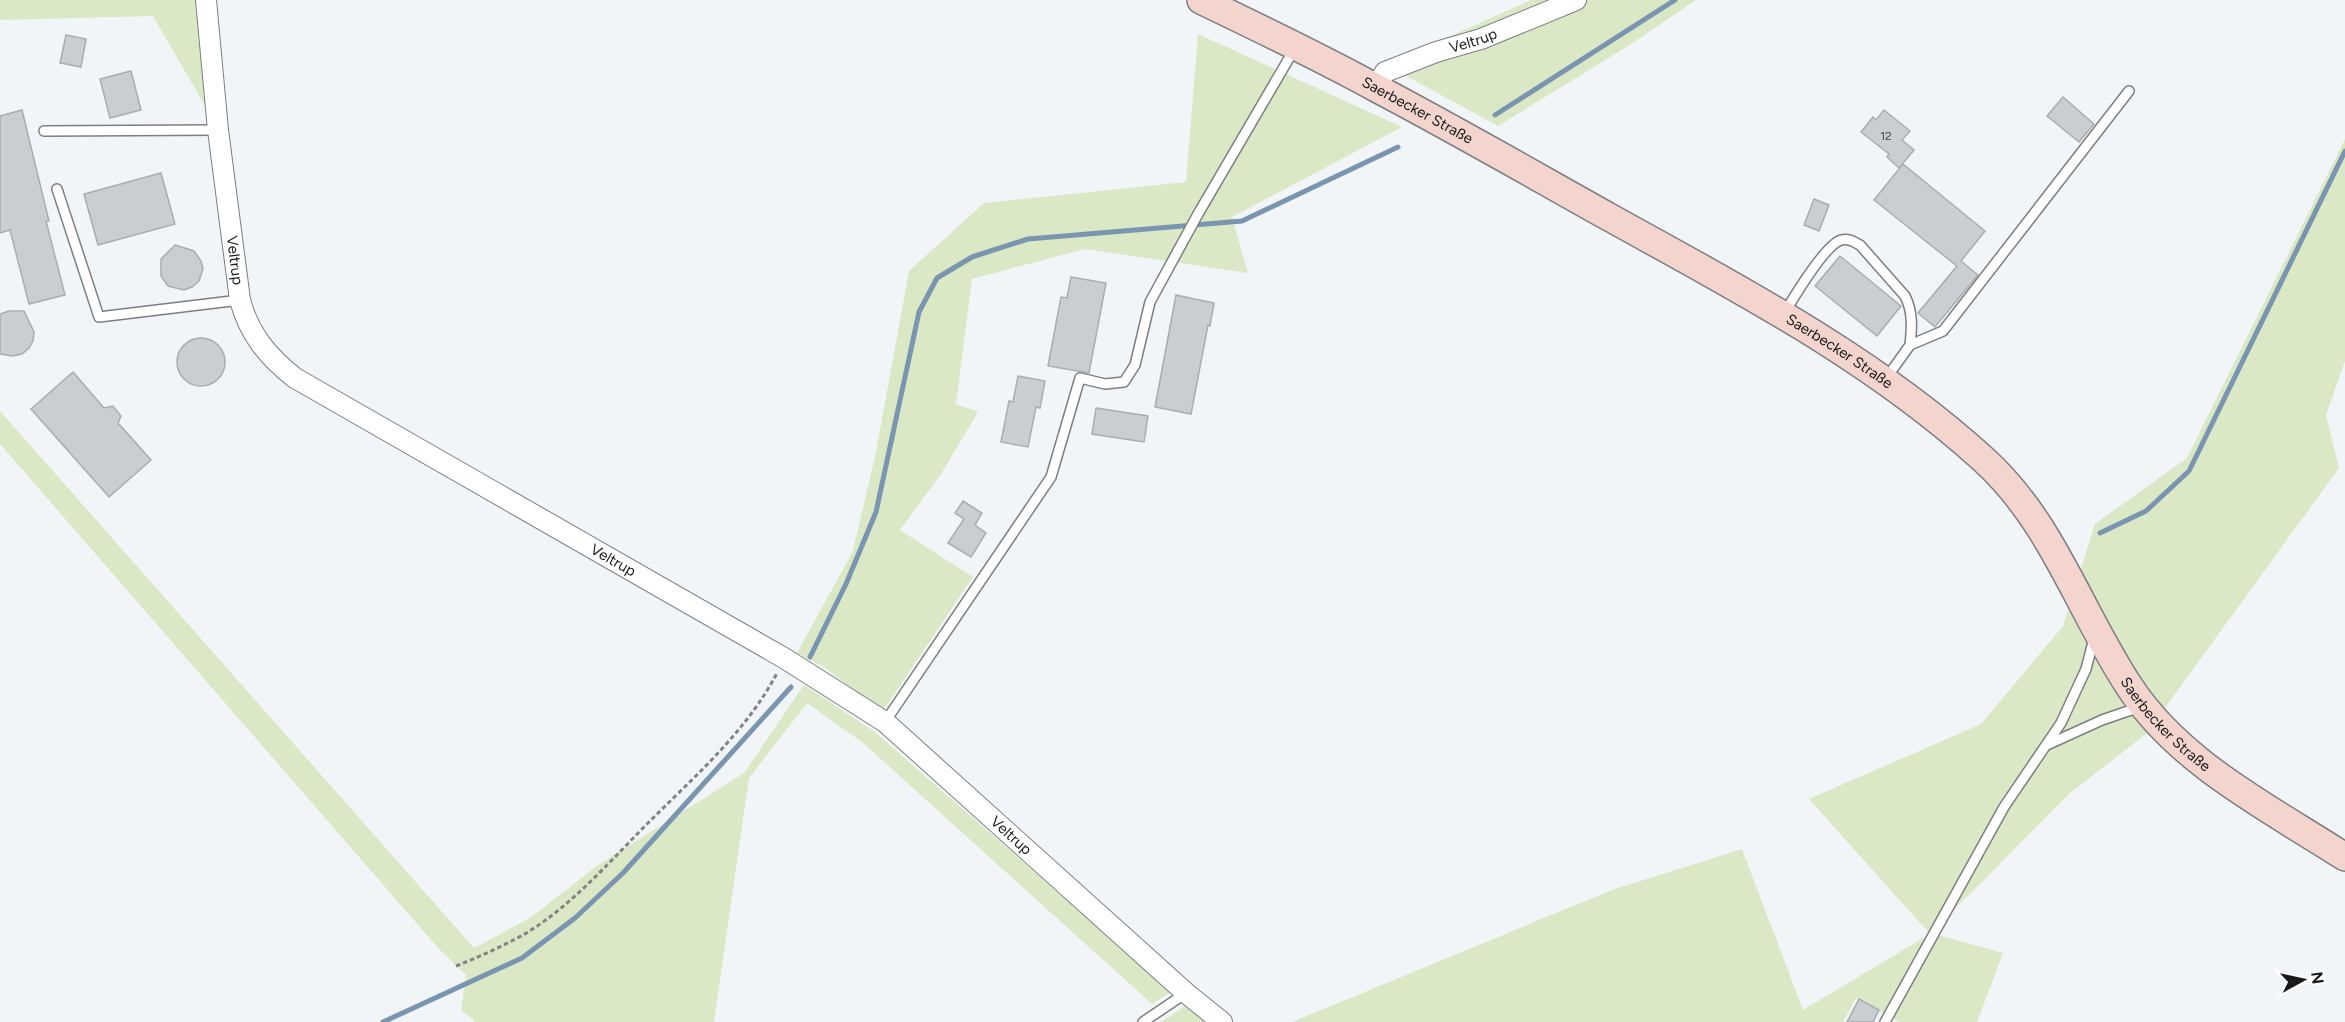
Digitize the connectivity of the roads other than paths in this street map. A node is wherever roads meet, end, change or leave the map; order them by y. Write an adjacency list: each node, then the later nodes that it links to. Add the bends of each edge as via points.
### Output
1 (206, 0): 7 (street, Veltrup)
2 (1201, 0): 4 (main road, Saerbecker Straße)
3 (1576, 0): 5 (street, Veltrup, via 1385,72)
4 (1296, 46): 5 (main road, Saerbecker Straße); 16 (lane, via 1150,302 1135,365 1124,382 1104,384 1080,378 1051,477)
5 (1376, 87): 11 (main road, Saerbecker Straße)
6 (2129, 91): 12 (lane, via 1943,331)
7 (218, 130): 8 (lane); 10 (street, Veltrup)
8 (44, 131)
9 (57, 189): 10 (lane, via 99,316)
10 (240, 300): 16 (street, Veltrup, via 248,326 261,347 295,378 784,658)
11 (1784, 314): 12 (lane, via 1831,248 1840,240 1850,240 1860,245 1905,296 1912,322); 13 (main road, Saerbecker Straße)
12 (1910, 345): 13 (lane)
13 (1885, 381): 14 (main road, Saerbecker Straße, via 1951,431 2007,483 2057,554)
14 (2096, 627): 15 (main road, Saerbecker Straße); 17 (lane, via 2086,669 2061,723)
15 (2143, 706): 17 (lane); 18 (main road, Saerbecker Straße, via 2162,729 2219,776)
16 (885, 722): 19 (street, Veltrup)
17 (2045, 746): 22 (lane, via 2004,807)
18 (2345, 857)
19 (1186, 993): 20 (lane); 21 (street, Veltrup)
20 (1143, 1022)
21 (1221, 1022)
22 (1886, 1022)

